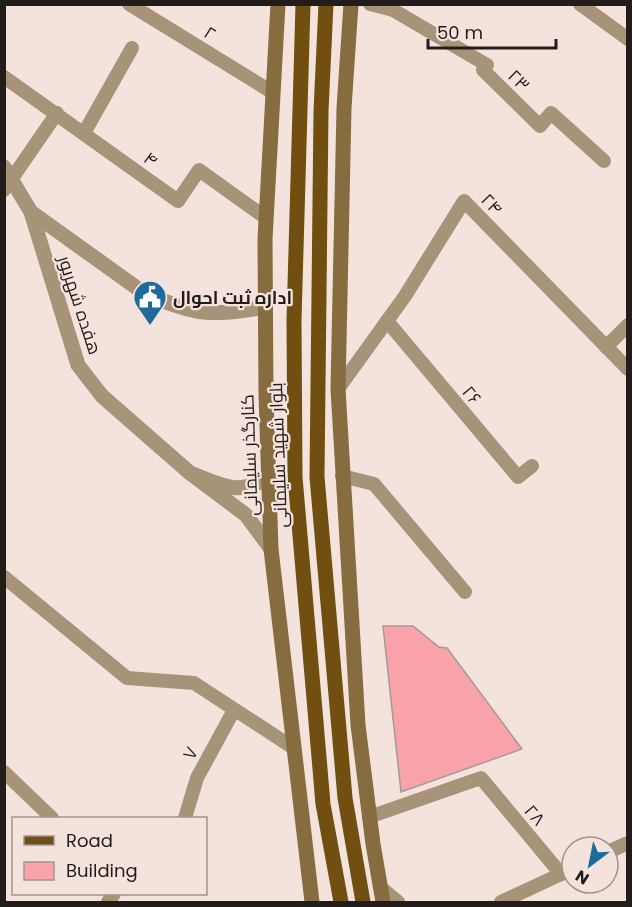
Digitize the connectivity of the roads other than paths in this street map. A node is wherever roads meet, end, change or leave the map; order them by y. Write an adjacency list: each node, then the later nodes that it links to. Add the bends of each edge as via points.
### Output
1 (129, 4): 11 (street, ۲)
2 (278, 4): 11 (main road, کنارگذر سلیمانی)
3 (303, 4): 41 (main road, بلوار شهید سلیمانی, via 294,308 295,477 323,804)
4 (326, 4): 42 (main road, via 320,135 317,477 345,798)
5 (351, 4): 23 (main road, via 344,120)
6 (370, 4): 14 (street, ۲۳, via 393,10 488,64 483,70 540,126 551,113)
7 (580, 4): 8 (street)
8 (627, 39)
9 (132, 48): 13 (street)
10 (4, 77): 12 (street, ۴)
11 (272, 92): 17 (main road, کنارگذر سلیمانی)
12 (57, 113): 13 (street, ۴); 15 (street)
13 (84, 133): 17 (street, ۴, via 178,201 199,170)
14 (604, 161)
15 (6, 179): 16 (street, هفده شهریور)
16 (31, 212): 18 (street, هفده شهریور, via 154,298 192,312 229,314); 25 (street, هفده شهریور, via 78,365 102,396)
17 (266, 218): 18 (main road, کنارگذر سلیمانی)
18 (265, 307): 27 (main road, کنارگذر سلیمانی)
19 (387, 321): 21 (street, ۲۴, via 464,201); 23 (street, ۲۴); 24 (street, ۲۶, via 518,477)
20 (627, 325): 21 (street)
21 (606, 347): 22 (street, ۲۴)
22 (627, 369)
23 (338, 389): 26 (main road)
24 (532, 466)
25 (190, 473): 27 (street, via 237,490); 28 (street, هفده شهریور, via 246,515)
26 (342, 476): 30 (street, via 374,484); 36 (main road, via 358,725)
27 (269, 477): 28 (main road, کنارگذر سلیمانی)
28 (271, 549): 32 (main road, کنارگذر سلیمانی)
29 (4, 577): 31 (street, via 127,678 194,683)
30 (465, 592)
31 (234, 710): 32 (street); 35 (street, ۷, via 196,778)
32 (292, 747): 40 (main road, کنارگذر سلیمانی)
33 (4, 772): 34 (street)
34 (50, 817)
35 (186, 817)
36 (369, 817): 37 (street, ۲۸, via 481,778); 39 (main road)
37 (560, 864)
38 (560, 875): 44 (street)
39 (382, 895): 43 (street)
40 (312, 903)
41 (341, 903)
42 (363, 903)
43 (398, 903)
44 (501, 903)

